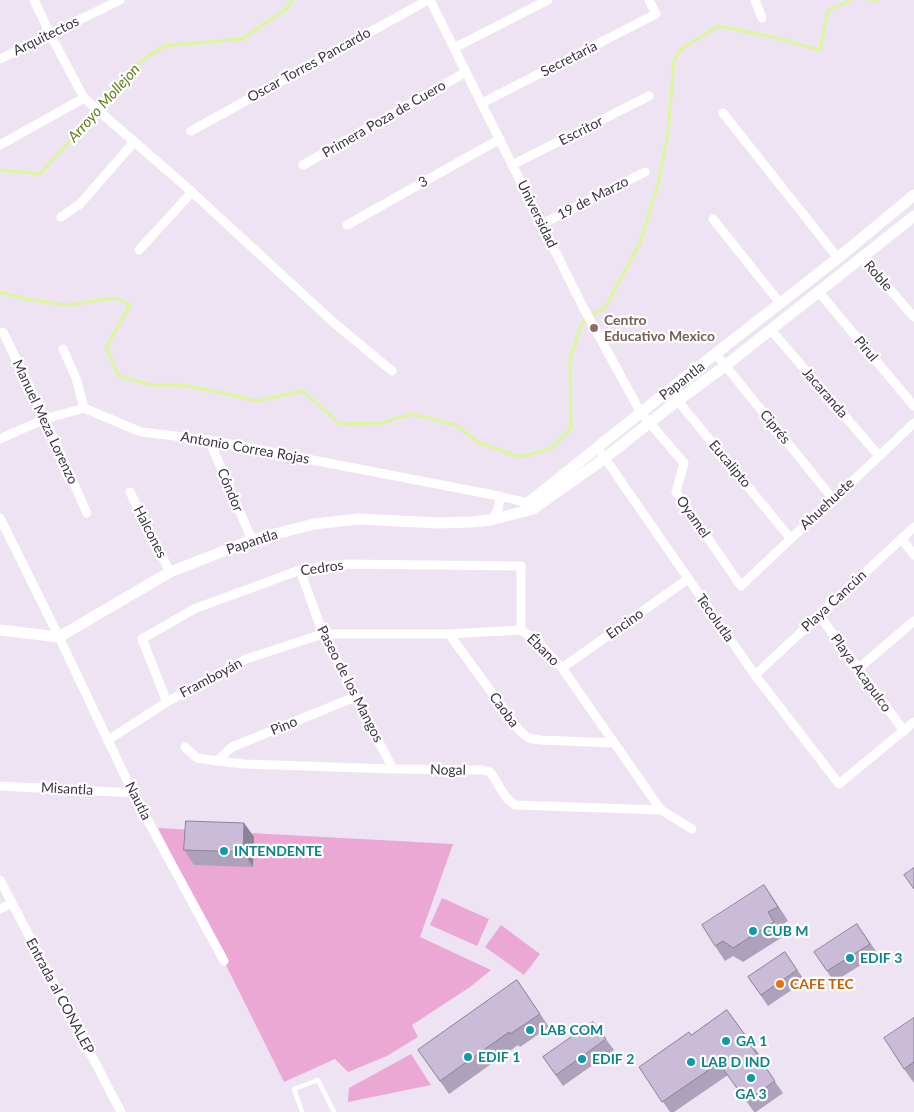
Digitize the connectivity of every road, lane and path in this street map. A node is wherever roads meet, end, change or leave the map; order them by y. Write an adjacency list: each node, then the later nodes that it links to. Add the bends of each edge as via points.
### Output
1 (34, 0): 8 (street)
2 (120, 0): 8 (street, Arquitectos)
3 (429, 0): 9 (street, Universidad); 16 (street, Oscar Torres Pancardo)
4 (548, 0): 9 (street)
5 (755, 0): 7 (street)
6 (651, 1): 14 (street, Secretaria, via 656,14)
7 (762, 18)
8 (50, 34): 10 (street, Arquitectos); 13 (street)
9 (454, 48): 11 (street, Universidad)
10 (0, 59)
11 (466, 72): 14 (street, Universidad); 20 (street, Primera Poza de Cuero)
12 (650, 96): 21 (street, Escritor)
13 (84, 98): 18 (street); 19 (street)
14 (482, 103): 17 (street, Universidad)
15 (723, 113): 33 (street)
16 (191, 131)
17 (500, 139): 21 (street, Universidad); 30 (street, 3)
18 (134, 142): 23 (street); 26 (street, via 80,204)
19 (0, 145)
20 (302, 165)
21 (512, 165): 29 (street, Universidad)
22 (645, 172): 29 (street, 19 de Marzo)
23 (192, 192): 31 (street); 42 (street, via 333,322)
24 (914, 195): 25 (street, Papantla)
25 (902, 205): 28 (street); 33 (street, Papantla)
26 (61, 217)
27 (713, 219): 35 (street)
28 (913, 219): 32 (street, Papantla)
29 (542, 224): 47 (street, Universidad, via 583,308)
30 (347, 225)
31 (139, 250)
32 (862, 257): 34 (street, Papantla); 36 (street, Roble)
33 (838, 258): 35 (street, Papantla)
34 (818, 291): 37 (street, Papantla); 45 (street, Pirul)
35 (780, 302): 40 (street, Papantla)
36 (914, 317)
37 (771, 330): 41 (street, Papantla); 54 (street, Jacaranda)
38 (2, 332): 48 (street, Manuel Meza Lorenzo)
39 (62, 349): 46 (street, via 76,378)
40 (716, 354): 41 (street, Ciprés); 43 (street, Papantla)
41 (725, 366): 44 (street, Papantla); 58 (street, Ciprés)
42 (392, 371)
43 (669, 390): 44 (street, Eucalipto); 47 (street, Papantla)
44 (678, 401): 49 (street, Papantla); 64 (street, Eucalipto)
45 (914, 406)
46 (84, 408): 48 (street); 52 (street, Antonio Correa Rojas, via 141,432)
47 (641, 413): 49 (street, Universidad); 53 (street, Papantla)
48 (45, 418): 51 (street); 60 (street, Manuel Meza Lorenzo)
49 (650, 423): 55 (street, Papantla); 71 (street, Oyamel, via 684,463 676,492)
50 (914, 423): 54 (street, Ahuehuete)
51 (0, 439)
52 (209, 440): 57 (street, Antonio Correa Rojas); 66 (street, Cóndor)
53 (597, 448): 55 (street, Tecolutla); 59 (street, Papantla)
54 (879, 456): 58 (street, Ahuehuete)
55 (605, 458): 59 (street, Papantla); 70 (street, Tecolutla)
56 (130, 492): 69 (street, Halcones)
57 (499, 496): 59 (street, Antonio Correa Rojas); 62 (street, via 500,506)
58 (833, 499): 64 (street, Ahuehuete)
59 (528, 508): 62 (street, Papantla)
60 (87, 512)
61 (0, 518): 78 (street, Nautla)
62 (491, 520): 66 (street, Papantla, via 438,523 359,519 314,524)
63 (914, 528): 65 (street, Playa Cancún)
64 (790, 538): 71 (street, Ahuehuete)
65 (902, 539): 67 (street); 72 (street, Playa Cancún)
66 (252, 540): 69 (street, Papantla)
67 (914, 555)
68 (300, 570): 75 (street, Cedros, via 344,564 520,566); 76 (street, Paseo de los Mangos); 83 (street, Cedros, via 194,609 142,639)
69 (170, 572): 78 (street, Papantla)
70 (688, 579): 79 (street, Encino); 81 (street, Tecolutla)
71 (741, 586)
72 (819, 615): 80 (street, Playa Acapulco); 81 (street, Playa Cancún)
73 (914, 621): 80 (street)
74 (0, 630): 78 (street)
75 (521, 630): 77 (street, Ébano); 79 (street, Ébano, via 537,641)
76 (323, 634): 77 (street, Ébano); 82 (street, Paseo de los Mangos); 83 (street, Framboyán, via 246,659)
77 (449, 634): 87 (street, Caoba, via 528,738)
78 (59, 637): 86 (street, Nautla)
79 (562, 668): 87 (street, Ébano)
80 (858, 669): 85 (street, Playa Acapulco)
81 (755, 675): 85 (street, Tecolutla, via 839,784)
82 (355, 696): 89 (street, Pino, via 232,747); 90 (street, Paseo de los Mangos)
83 (167, 702): 86 (street, Framboyán)
84 (914, 722): 85 (street)
85 (904, 731)
86 (108, 740): 92 (street, Nautla)
87 (614, 743): 93 (street, Ébano)
88 (185, 747): 89 (street, Nogal, via 198,758)
89 (218, 762): 90 (street, Nogal)
90 (393, 769): 93 (street, Nogal, via 490,772 507,798 516,805)
91 (0, 786): 92 (street, Misantla)
92 (133, 793): 98 (street, Nautla)
93 (661, 810): 94 (street, Nogal)
94 (692, 829)
95 (0, 880): 96 (street, Entrada al CONALEP)
96 (12, 903): 97 (street); 99 (street, Entrada al CONALEP)
97 (0, 908)
98 (224, 961)
99 (121, 1112)
100 (302, 1112): 101 (lane, via 294,1089 318,1080)
101 (334, 1112)

